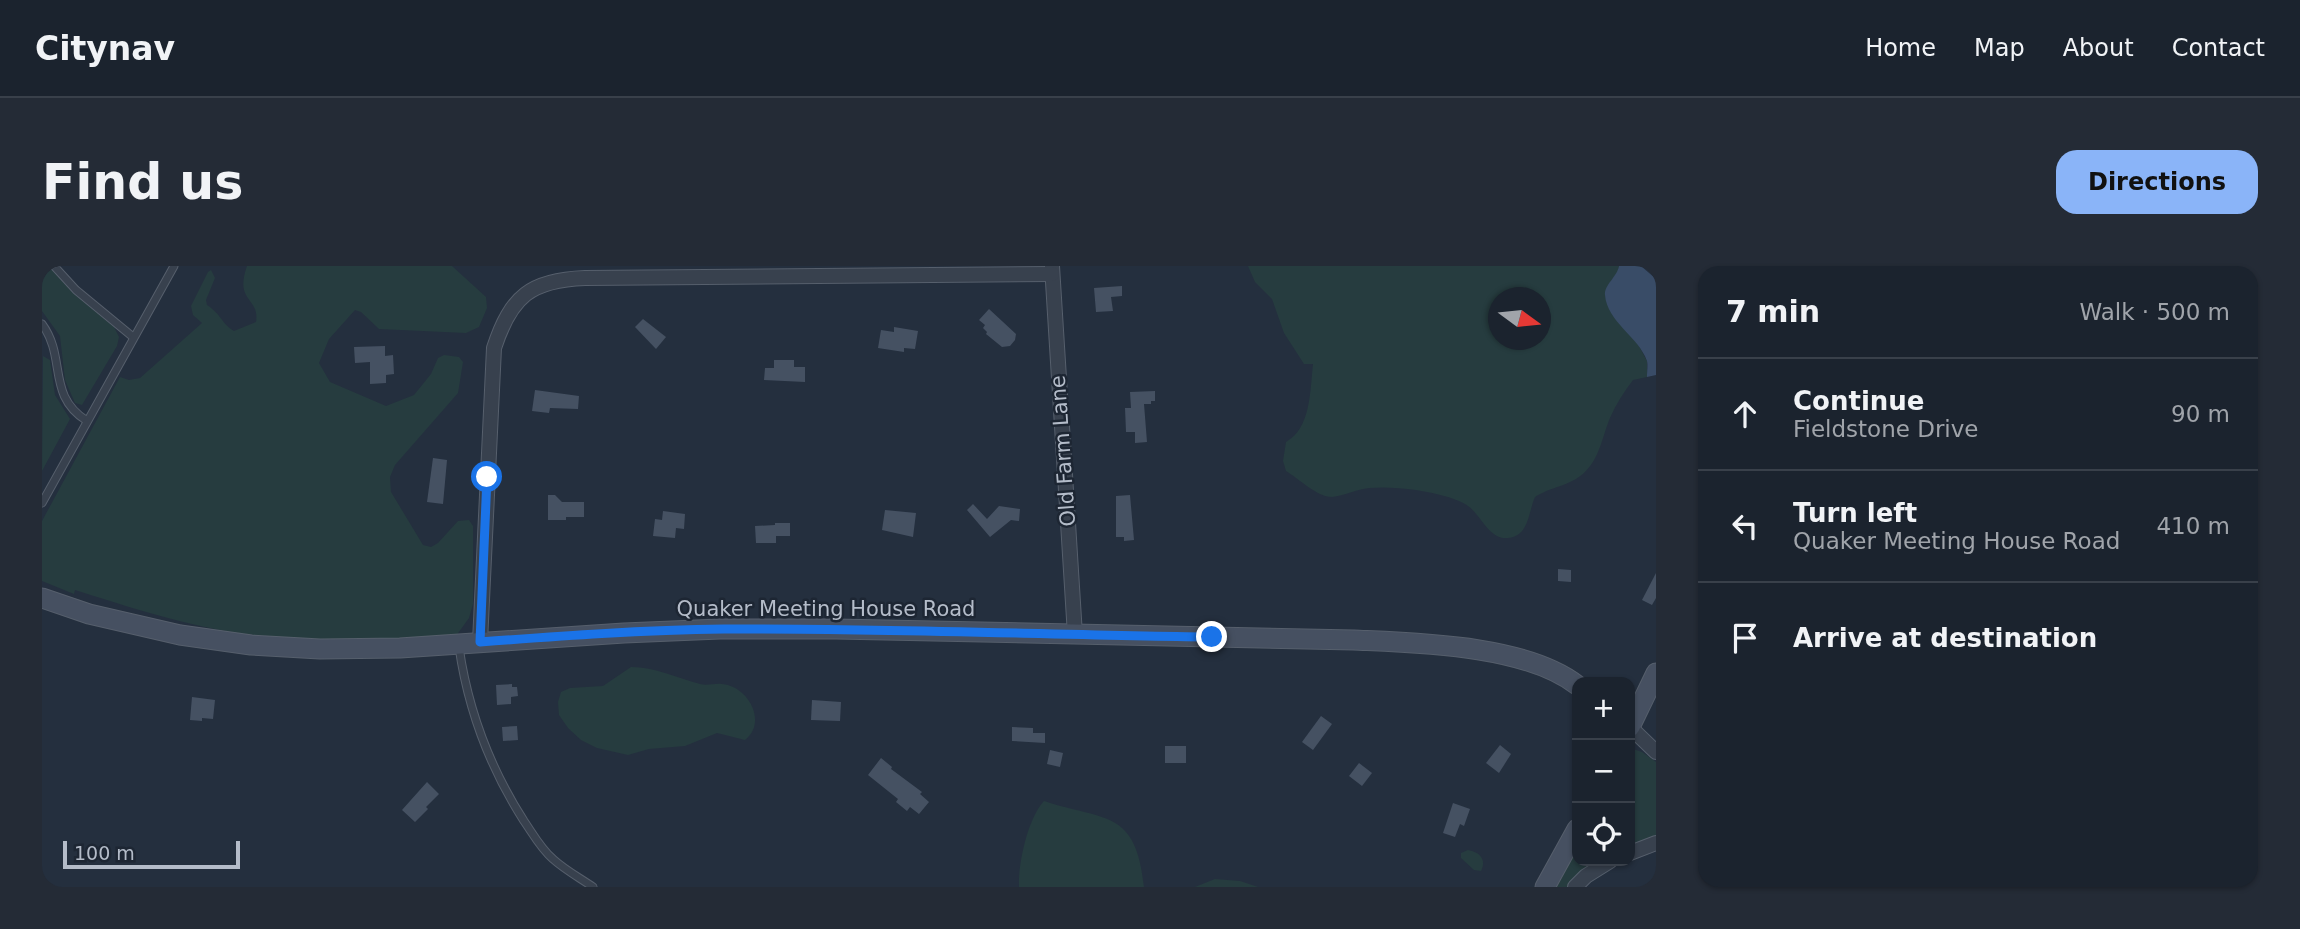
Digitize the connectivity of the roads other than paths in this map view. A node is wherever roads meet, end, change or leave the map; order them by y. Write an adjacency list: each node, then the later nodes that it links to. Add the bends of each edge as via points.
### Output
1 (54, 266): 6 (lane)
2 (174, 266): 6 (lane)
3 (1052, 270): 4 (street); 10 (street, Old Farm Lane)
4 (630, 272): 11 (street, via 541,284 523,296 501,327 494,348)
5 (42, 324): 7 (lane, via 53,342 65,400)
6 (133, 337): 7 (lane)
7 (87, 421): 8 (lane)
8 (42, 503)
9 (42, 597): 12 (main road, Quaker Meeting House Road, via 148,629 251,645 342,649)
10 (1075, 635): 11 (main road, Quaker Meeting House Road, via 734,629); 14 (main road, Quaker Meeting House Road, via 1429,644 1506,656)
11 (480, 642): 12 (main road, Quaker Meeting House Road)
12 (458, 643): 22 (lane, via 487,755 505,791 552,859)
13 (1656, 673): 15 (main road)
14 (1572, 679)
15 (1636, 699)
16 (1635, 732): 17 (street)
17 (1656, 752)
18 (1572, 839): 23 (main road)
19 (1656, 843): 20 (street)
20 (1635, 851)
21 (1602, 866): 24 (street)
22 (593, 887)
23 (1545, 887)
24 (1575, 887)

